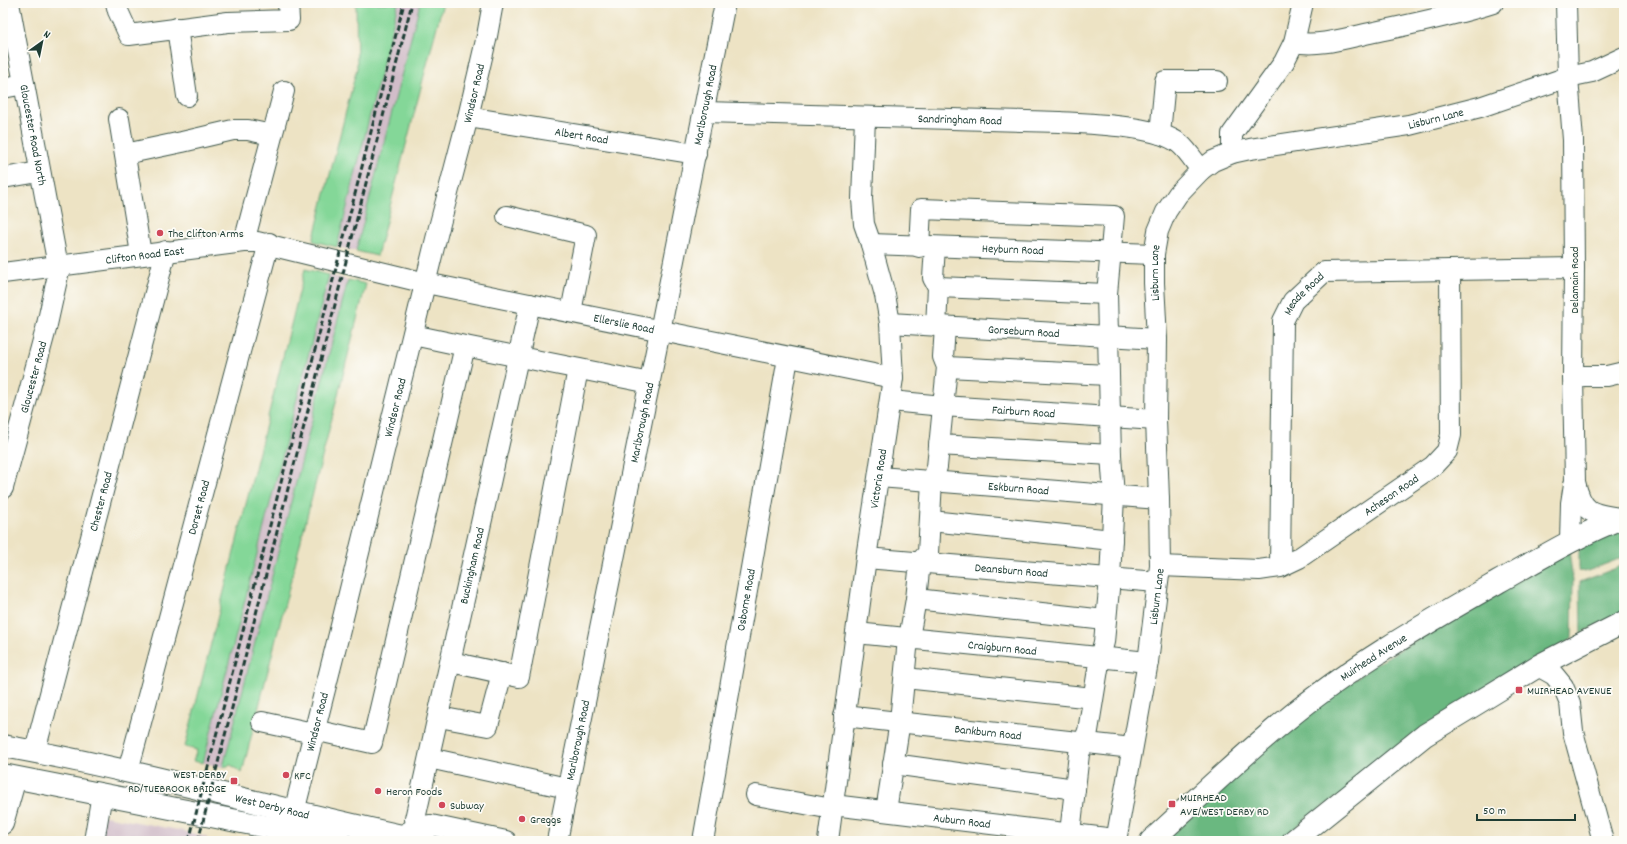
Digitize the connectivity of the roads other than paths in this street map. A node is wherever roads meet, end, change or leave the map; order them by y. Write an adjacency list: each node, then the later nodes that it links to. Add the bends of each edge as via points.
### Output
1 (9, 3): 15 (street, Gloucester Road North)
2 (116, 3): 10 (street, via 129,35)
3 (288, 3): 10 (street, via 288,20 228,22)
4 (493, 3): 20 (street, Windsor Road)
5 (725, 3): 19 (street, Marlborough Road)
6 (1303, 3): 11 (street)
7 (1493, 3): 9 (street)
8 (1566, 3): 13 (street)
9 (1472, 6): 11 (street, via 1333,41 1304,44)
10 (177, 28): 18 (street)
11 (1294, 42): 25 (street, via 1284,62 1232,134)
12 (1624, 58): 13 (street, Lisburn Lane, via 1592,72)
13 (1568, 77): 25 (street, Lisburn Lane, via 1480,107 1408,125); 42 (street, Delamain Road, via 1573,140)
14 (1217, 81): 23 (street, via 1165,81)
15 (24, 84): 16 (street); 29 (street, Gloucester Road North)
16 (3, 88)
17 (284, 91): 24 (street)
18 (187, 96)
19 (704, 112): 21 (street, Sandringham Road); 27 (street, Marlborough Road)
20 (468, 117): 27 (street, Albert Road); 45 (street, Windsor Road)
21 (864, 117): 23 (street, Sandringham Road, via 1060,122 1119,126); 34 (street, Victoria Road, via 862,199 864,224)
22 (119, 119): 26 (street)
23 (1160, 134): 28 (street, Sandringham Road, via 1180,144)
24 (272, 135): 26 (street, via 239,129); 32 (street)
25 (1232, 153): 28 (street, Lisburn Lane, via 1213,161)
26 (125, 154): 38 (street)
27 (696, 154): 52 (street, Marlborough Road)
28 (1201, 170): 39 (street, Lisburn Lane, via 1188,182 1166,212 1158,231)
29 (39, 172): 30 (street); 40 (street, Gloucester Road North)
30 (3, 178)
31 (507, 216): 49 (street, via 586,236)
32 (244, 242): 33 (street, Clifton Road East); 36 (street, Clifton Road East)
33 (269, 244): 41 (street, Clifton Road East); 110 (street, Dorset Road)
34 (871, 244): 35 (street, Heyburn Road); 50 (street, Victoria Road)
35 (927, 247): 37 (street, Heyburn Road); 37 (street, via 921,209 1114,216); 46 (street, via 933,278)
36 (166, 251): 38 (street, Clifton Road East); 107 (street, Chester Road)
37 (1110, 252): 39 (street, Heyburn Road); 47 (street)
38 (141, 254): 40 (street, Clifton Road East)
39 (1154, 254): 55 (street, Lisburn Lane)
40 (58, 261): 44 (street, Clifton Road East); 75 (street, Gloucester Road, via 46,328)
41 (356, 266): 45 (street, Ellerslie Road)
42 (1574, 268): 43 (street, Meade Road); 63 (street, Delamain Road)
43 (1450, 270): 84 (street, Acheson Road, via 1451,435 1447,451 1433,466 1299,558); 84 (street, Meade Road, via 1324,272 1293,301 1283,321)
44 (3, 273)
45 (426, 283): 48 (street, Ellerslie Road); 53 (street, Windsor Road)
46 (938, 287): 47 (street); 51 (street)
47 (1107, 294): 54 (street)
48 (530, 304): 49 (street, Ellerslie Road); 57 (street, Buckingham Road)
49 (571, 312): 52 (street, Ellerslie Road)
50 (890, 322): 51 (street, Gorseburn Road); 64 (street, Victoria Road)
51 (940, 327): 54 (street, Gorseburn Road); 59 (street)
52 (660, 331): 58 (street, Ellerslie Road); 65 (street, Marlborough Road)
53 (413, 335): 56 (street); 103 (street, Windsor Road)
54 (1108, 336): 55 (street, Gorseburn Road); 62 (street)
55 (1157, 339): 69 (street, Lisburn Lane)
56 (465, 346): 57 (street); 103 (street, via 372,744)
57 (519, 357): 60 (street); 93 (street, Buckingham Road)
58 (788, 358): 64 (street, Ellerslie Road); 127 (street, Osborne Road)
59 (947, 367): 62 (street); 67 (street)
60 (578, 369): 65 (street); 96 (street, via 519,677)
61 (1624, 372): 63 (street, via 1607,376)
62 (1108, 375): 68 (street)
63 (1573, 376): 74 (street, Delamain Road)
64 (893, 378): 66 (street, Victoria Road)
65 (650, 383): 112 (street, Marlborough Road)
66 (891, 401): 67 (street, Fairburn Road); 72 (street, Victoria Road)
67 (943, 406): 68 (street, Fairburn Road); 70 (street)
68 (1111, 417): 69 (street, Fairburn Road); 71 (street)
69 (1156, 420): 77 (street, Lisburn Lane)
70 (939, 445): 71 (street); 73 (street, via 938,467)
71 (1111, 455): 76 (street)
72 (879, 477): 73 (street, Eskburn Road); 82 (street, Victoria Road)
73 (932, 481): 76 (street, Eskburn Road); 79 (street)
74 (1575, 482): 78 (street, via 1578,496 1587,510 1595,514); 81 (street, via 1571,503)
75 (3, 488)
76 (1114, 496): 77 (street, Eskburn Road); 80 (street)
77 (1159, 499): 85 (street, Lisburn Lane)
78 (1622, 517): 81 (highway, Muirhead Avenue)
79 (930, 521): 80 (street); 83 (street, via 928,553)
80 (1112, 540): 86 (street)
81 (1570, 541): 129 (highway, Muirhead Avenue, via 1415,629 1359,666 1287,719)
82 (866, 558): 83 (street, Deansburn Road); 90 (street, Victoria Road)
83 (920, 562): 86 (street, Deansburn Road); 87 (street)
84 (1280, 567): 85 (street, Acheson Road)
85 (1159, 574): 86 (street, Deansburn Road); 94 (street, Lisburn Lane)
86 (1110, 578): 88 (street)
87 (916, 599): 88 (street); 91 (street)
88 (1105, 620): 92 (street)
89 (1624, 622): 95 (highway)
90 (856, 633): 91 (street, Craigburn Road); 99 (street, Victoria Road)
91 (910, 637): 92 (street, Craigburn Road); 97 (street)
92 (1100, 657): 94 (street, Craigburn Road); 98 (street)
93 (451, 662): 96 (street); 100 (street, Buckingham Road)
94 (1148, 662): 106 (street, Lisburn Lane)
95 (1538, 666): 130 (highway, via 1426,735); 131 (street, via 1554,675 1563,686 1570,703 1574,732)
96 (502, 674): 100 (street, via 488,726)
97 (904, 678): 98 (street); 101 (street)
98 (1093, 698): 104 (street, via 1088,731)
99 (844, 716): 101 (street, Bankburn Road); 116 (street, Victoria Road)
100 (439, 717): 108 (street, Buckingham Road)
101 (900, 721): 104 (street, Bankburn Road); 109 (street)
102 (262, 722): 103 (street)
103 (314, 732): 118 (street, Windsor Road)
104 (1083, 742): 106 (street, Bankburn Road); 113 (street)
105 (3, 746): 107 (highway, West Derby Road)
106 (1132, 748): 122 (street, Lisburn Lane)
107 (35, 751): 110 (highway, West Derby Road); 111 (highway)
108 (429, 758): 112 (street); 121 (street, Buckingham Road, via 415,819)
109 (893, 764): 113 (street); 117 (street)
110 (128, 771): 118 (highway, West Derby Road)
111 (9, 777): 114 (highway, West Derby Road); 119 (street)
112 (567, 788): 126 (street, Marlborough Road)
113 (1075, 789): 120 (street)
114 (102, 794): 123 (street); 124 (highway, West Derby Road)
115 (756, 795): 116 (street, Auburn Road)
116 (832, 807): 117 (street, Auburn Road); 128 (street, Victoria Road)
117 (886, 811): 120 (street, Auburn Road)
118 (294, 812): 121 (highway, West Derby Road)
119 (3, 824)
120 (1070, 833): 122 (street, Auburn Road)
121 (415, 835): 125 (street, West Derby Road, via 431,825)
122 (1116, 840)
123 (94, 841)
124 (339, 841)
125 (506, 841)
126 (557, 841)
127 (703, 841)
128 (828, 841)
129 (1151, 841)
130 (1293, 841)
131 (1603, 841)

